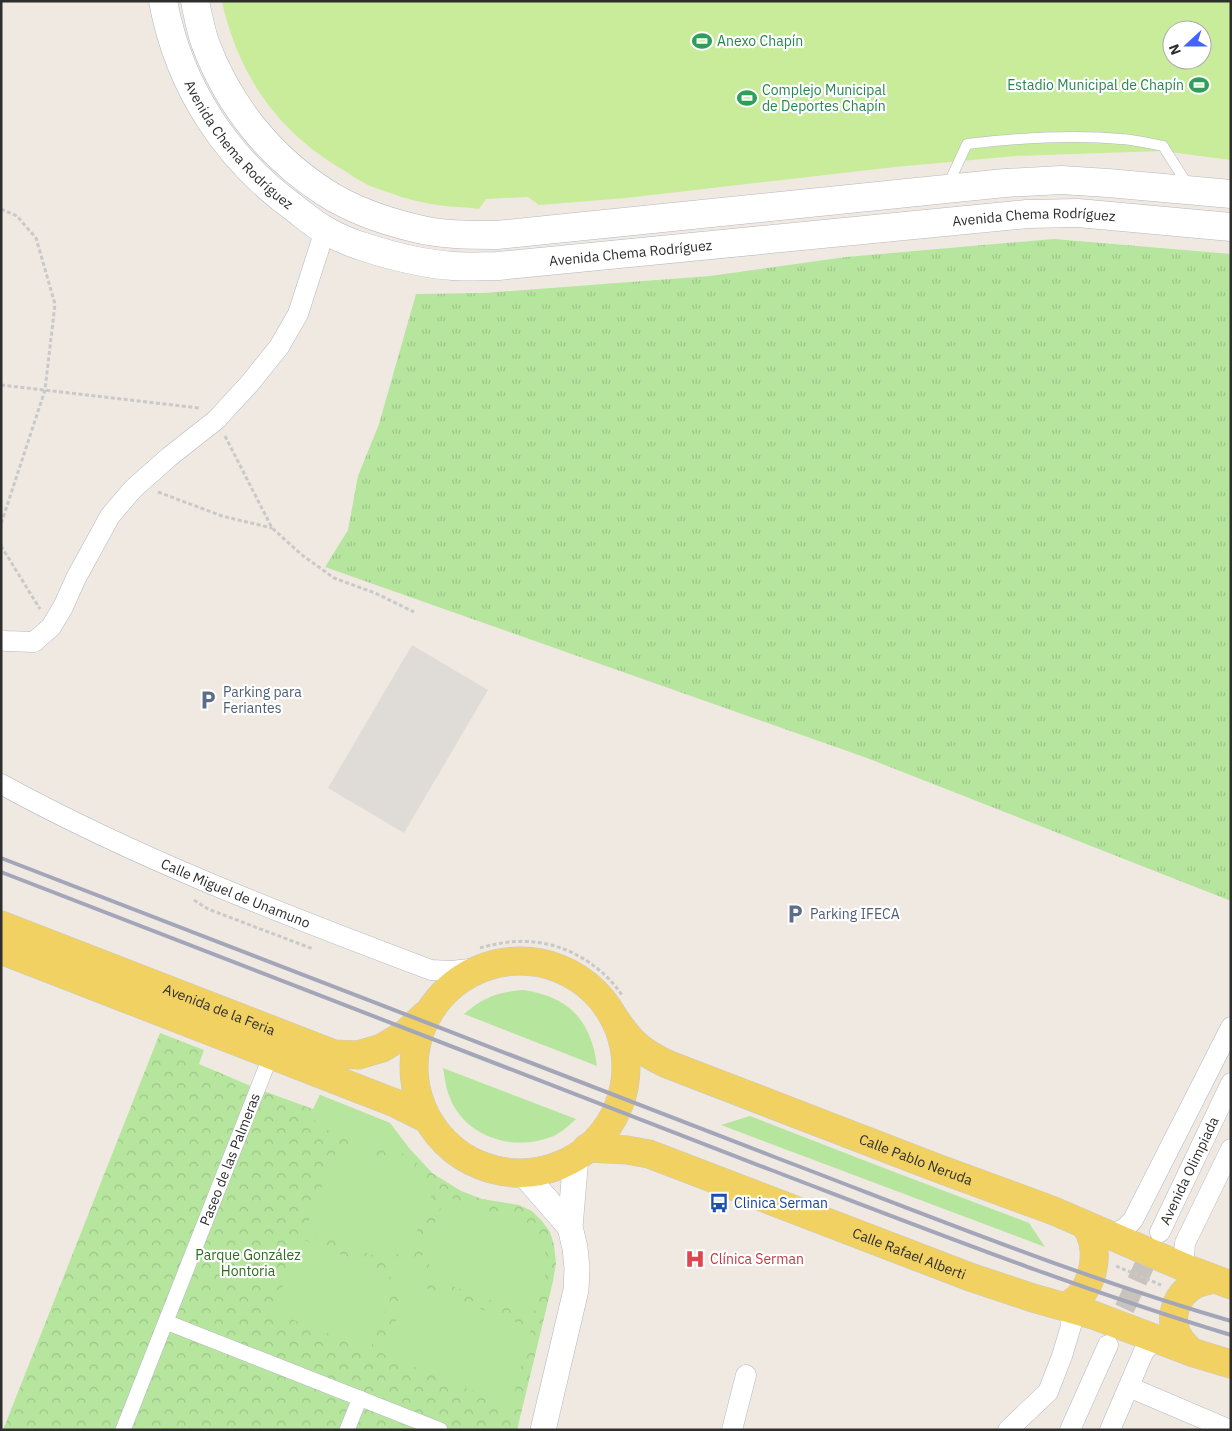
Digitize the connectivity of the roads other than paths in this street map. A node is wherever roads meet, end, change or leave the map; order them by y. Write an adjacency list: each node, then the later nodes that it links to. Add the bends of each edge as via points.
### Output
1 (162, 1): 7 (main road, Avenida Chema Rodríguez, via 180,63 196,99 218,132 244,165 277,195)
2 (195, 1): 3 (main road, Avenida Chema Rodríguez, via 205,45 228,93 256,133 287,164 327,193 371,215 416,228 497,235)
3 (946, 189): 4 (main road, Avenida Chema Rodríguez, via 1061,180); 4 (lane, via 967,144 1057,136 1121,139 1163,146)
4 (1191, 190): 5 (main road, Avenida Chema Rodríguez)
5 (1231, 194)
6 (1231, 228): 7 (main road, Avenida Chema Rodríguez, via 1078,213 1027,214 498,266 452,266 404,258 362,246)
7 (325, 230): 8 (street, via 298,314 279,347 220,416 133,489 110,516 51,627 34,642)
8 (1, 640)
9 (1, 784): 12 (street, Calle Miguel de Unamuno, via 172,867 309,924 431,970)
10 (1, 925): 13 (main road, Avenida de la Feria, via 334,1054 358,1055 382,1048 405,1034)
11 (1, 950): 16 (main road, Avenida de la Feria)
12 (478, 968): 13 (main road, Calle Pablo Neruda, via 450,985); 14 (main road, Calle Pablo Neruda, via 522,960 565,970 584,982)
13 (429, 1010): 18 (main road, via 418,1036 413,1064 416,1093)
14 (613, 1016): 20 (main road, via 624,1048 625,1081 616,1113 596,1141); 23 (main road, Calle Pablo Neruda, via 637,1047 659,1060)
15 (1231, 1027): 23 (street, via 1133,1220 1124,1229)
16 (271, 1055): 18 (main road, Avenida de la Feria, via 395,1103); 27 (street, Paseo de las Palmeras)
17 (1231, 1083): 24 (street, Avenida Olimpiada)
18 (427, 1119): 21 (main road, via 445,1142 468,1160 495,1171)
19 (1231, 1149): 25 (street, via 1185,1243 1184,1256)
20 (582, 1153): 21 (main road, via 552,1169); 22 (street); 26 (main road, Calle Rafael Alberti, via 626,1150 649,1154 970,1278)
21 (524, 1174): 22 (street)
22 (570, 1227): 39 (street, via 577,1268 576,1290)
23 (1098, 1230): 25 (main road, Calle Pablo Neruda); 26 (main road, via 1093,1243 1092,1274 1076,1300)
24 (1160, 1232)
25 (1211, 1278): 30 (main road, via 1194,1284 1182,1294 1175,1309 1173,1324)
26 (1065, 1307): 28 (main road, Calle Rafael Alberti); 40 (street, via 1071,1326 1048,1392)
27 (166, 1322): 34 (street); 36 (street, Paseo de las Palmeras)
28 (1160, 1340): 30 (main road, Calle Rafael Alberti); 33 (street, via 1144,1351)
29 (1108, 1345): 41 (street)
30 (1191, 1352): 31 (main road, Calle Rafael Alberti)
31 (1231, 1364)
32 (746, 1375): 35 (street)
33 (1128, 1387): 42 (street); 43 (street)
34 (360, 1398): 37 (street); 38 (street)
35 (733, 1429)
36 (123, 1430)
37 (347, 1430)
38 (440, 1430)
39 (543, 1430)
40 (1008, 1430)
41 (1070, 1430)
42 (1110, 1430)
43 (1230, 1430)

